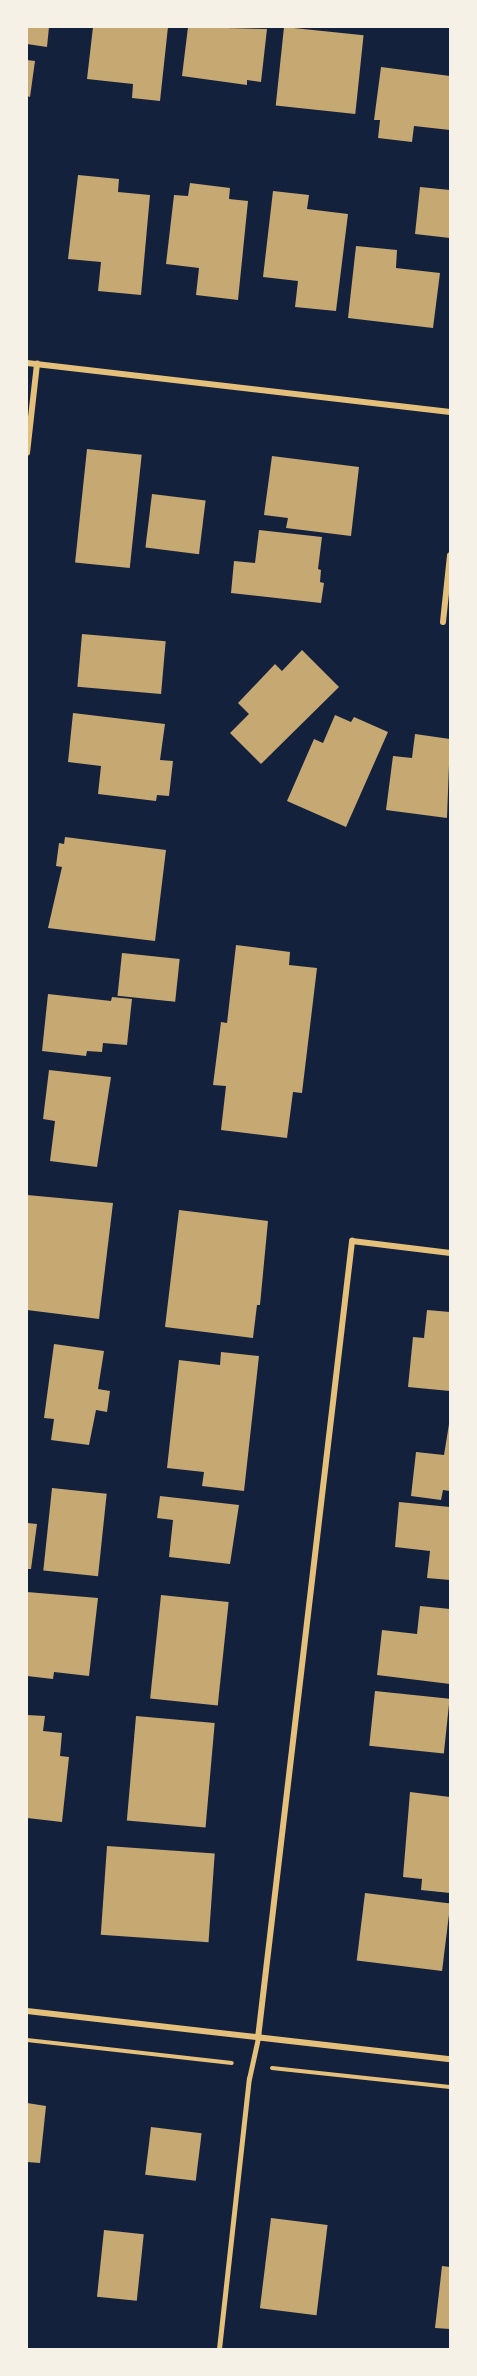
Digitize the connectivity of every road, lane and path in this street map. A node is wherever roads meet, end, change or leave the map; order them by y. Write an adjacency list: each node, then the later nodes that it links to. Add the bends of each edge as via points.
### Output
1 (27, 363): 2 (street)
2 (37, 364): 3 (street); 4 (street)
3 (450, 412)
4 (27, 453)
5 (450, 555): 6 (street)
6 (443, 622)
7 (450, 1252): 9 (street, via 352,1241)
8 (27, 2011): 9 (street)
9 (258, 2038): 10 (street); 11 (lane, via 249,2079)
10 (450, 2060)
11 (219, 2349)

